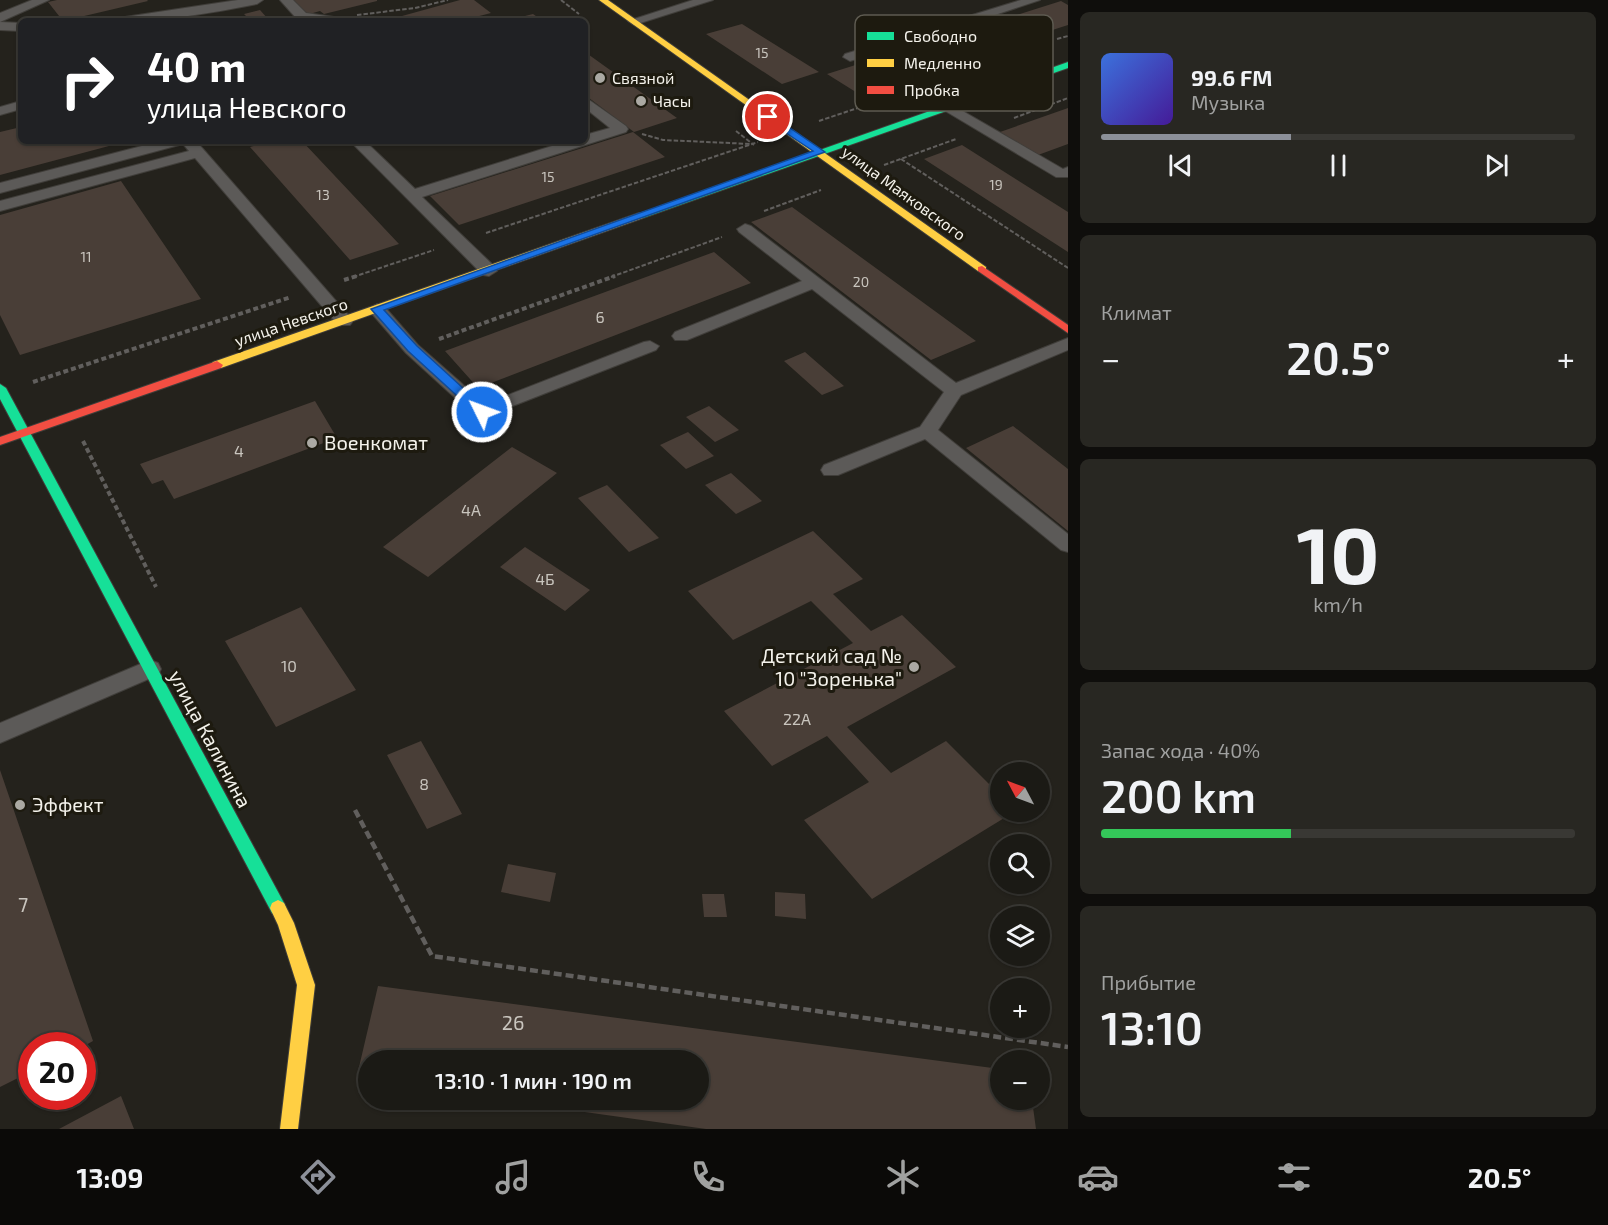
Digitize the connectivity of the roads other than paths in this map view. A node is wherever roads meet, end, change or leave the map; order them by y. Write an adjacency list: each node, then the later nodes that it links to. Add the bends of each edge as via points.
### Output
1 (43, 0): 8 (lane)
2 (257, 0): 9 (lane)
3 (286, 0): 10 (lane, via 302,16)
4 (603, 0): 11 (street, улица Маяковского)
5 (707, 0): 11 (lane)
6 (1034, 0): 7 (lane)
7 (988, 15)
8 (0, 18)
9 (149, 18)
10 (316, 18)
11 (634, 21): 28 (street, улица Маяковского)
12 (0, 26): 13 (lane)
13 (18, 27)
14 (855, 56): 15 (lane)
15 (850, 57)
16 (1068, 65): 17 (street, улица Невского)
17 (1053, 70)
18 (588, 103): 23 (lane, via 621,129)
19 (18, 106): 20 (lane)
20 (0, 111)
21 (933, 111): 28 (street, улица Невского)
22 (956, 111): 29 (lane)
23 (588, 140)
24 (167, 144): 30 (lane)
25 (360, 144): 31 (lane)
26 (574, 144): 31 (lane)
27 (193, 147): 32 (lane); 37 (lane)
28 (820, 152): 34 (street, улица Невского); 38 (street, улица Маяковского)
29 (1066, 175)
30 (0, 188)
31 (412, 195): 34 (lane)
32 (0, 206)
33 (745, 229): 35 (lane)
34 (489, 271): 36 (street, улица Невского)
35 (815, 282): 39 (lane); 43 (lane)
36 (377, 309): 37 (street, улица Невского); 41 (lane, via 412,349 482,412)
37 (344, 321): 45 (street, улица Невского)
38 (1068, 330)
39 (681, 336)
40 (1068, 342): 43 (lane)
41 (650, 346)
42 (1, 391): 45 (street, улица Калинина)
43 (954, 391): 44 (lane)
44 (927, 431): 47 (lane); 48 (lane)
45 (24, 432): 46 (street, улица Невского); 49 (street, улица Калинина)
46 (0, 441)
47 (831, 470)
48 (1068, 546)
49 (150, 669): 50 (lane); 51 (street, улица Калинина, via 286,922 306,985)
50 (0, 733)
51 (294, 1128)

